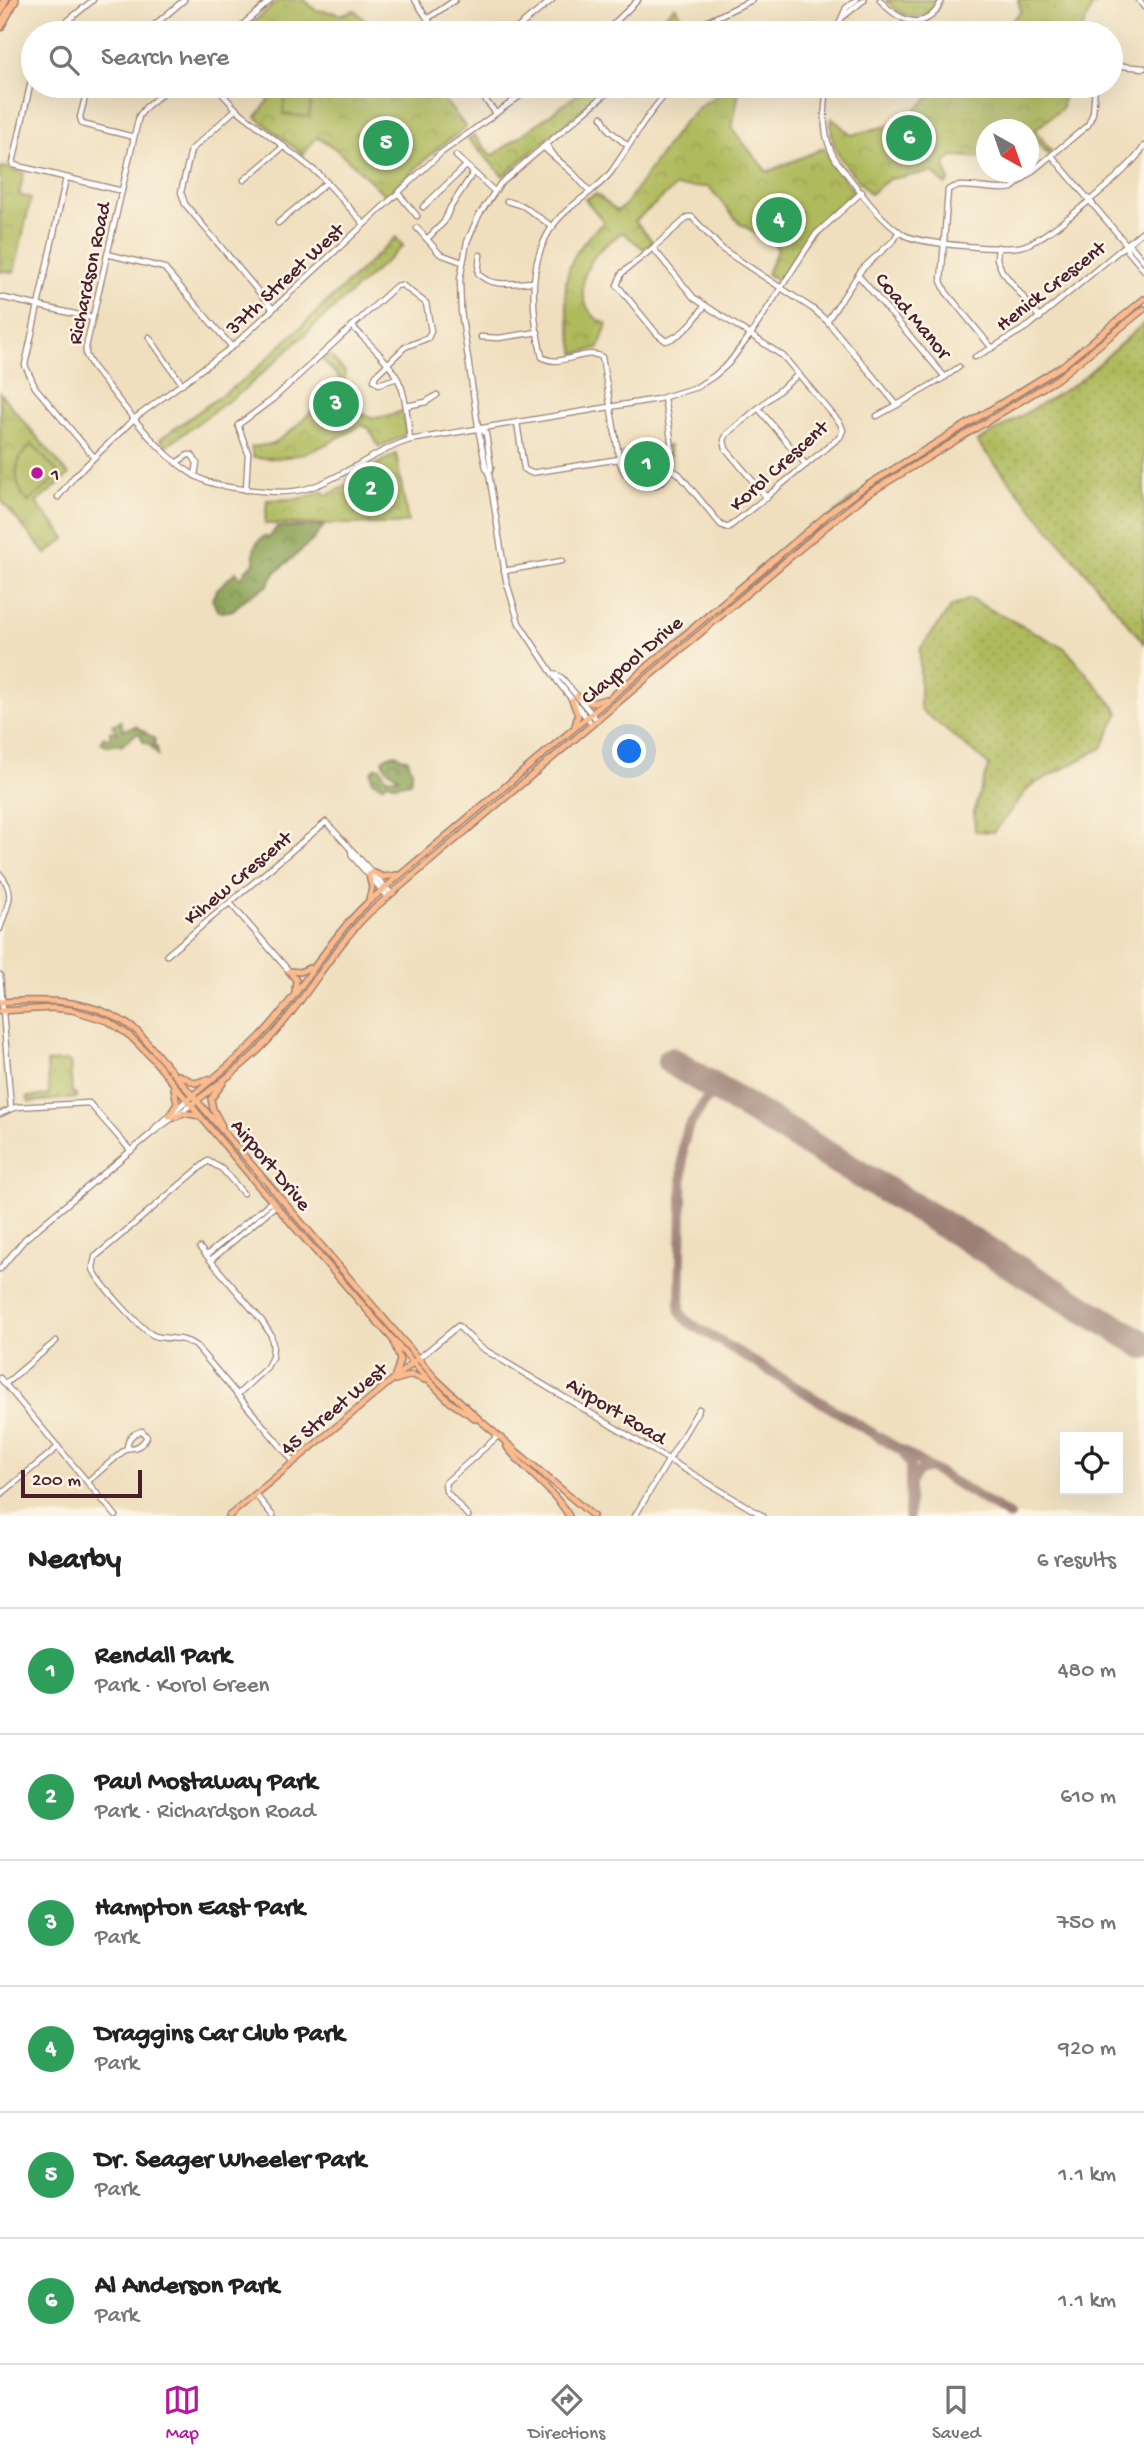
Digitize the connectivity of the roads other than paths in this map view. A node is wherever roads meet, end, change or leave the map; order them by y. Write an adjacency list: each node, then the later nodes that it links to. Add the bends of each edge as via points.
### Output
1 (5, 0): 17 (highway)
2 (15, 0): 27 (highway)
3 (93, 0): 20 (street)
4 (184, 0): 21 (street)
5 (415, 0): 19 (street)
6 (455, 0): 19 (street)
7 (552, 0): 23 (street)
8 (638, 0): 24 (street)
9 (752, 0): 25 (street)
10 (856, 0): 18 (street)
11 (864, 0): 18 (street)
12 (880, 0): 13 (street, via 895,16 912,21 928,17)
13 (942, 0)
14 (1139, 0): 16 (street)
15 (269, 1): 22 (street)
16 (1144, 7)
17 (0, 11)
18 (843, 17): 26 (street)
19 (428, 19)
20 (68, 21)
21 (159, 21)
22 (246, 21)
23 (526, 21)
24 (616, 21)
25 (708, 21)
26 (841, 21)
27 (0, 27)
28 (1123, 66): 29 (street)
29 (1144, 68)
30 (27, 98): 52 (street, via 13,163)
31 (85, 98): 43 (street, via 82,124)
32 (158, 98): 43 (street, Richardson Road, via 141,113)
33 (226, 98): 40 (street)
34 (484, 98): 41 (street)
35 (517, 98): 41 (street, 37th Street West)
36 (601, 98): 44 (street)
37 (663, 98): 45 (street)
38 (826, 98): 58 (street, via 824,128 829,149)
39 (1094, 98): 49 (street, via 1091,120)
40 (236, 109): 47 (street); 87 (street, via 191,150 181,198)
41 (496, 113): 59 (street, 37th Street West, via 441,153)
42 (602, 117): 45 (street, via 608,130)
43 (134, 137): 55 (street, Richardson Road)
44 (545, 145): 56 (street); 57 (street)
45 (628, 146): 57 (street)
46 (1144, 146): 60 (street, via 1129,166)
47 (283, 147): 53 (street); 54 (street)
48 (456, 156): 50 (street)
49 (1052, 156): 60 (street); 71 (street, Henick Crescent, via 1008,189 950,187)
50 (466, 166): 51 (street); 62 (street)
51 (473, 173): 56 (street); 70 (street, via 444,222)
52 (66, 178): 55 (street); 85 (street)
53 (244, 180)
54 (327, 182): 64 (street); 65 (street)
55 (122, 191): 75 (street, Richardson Road)
56 (494, 191): 78 (street, via 475,223)
57 (590, 192): 66 (street)
58 (862, 192): 69 (street); 82 (street, Richardson Road, via 821,228)
59 (398, 193): 63 (street); 65 (street, 37th Street West)
60 (1089, 199): 72 (street); 73 (street, via 1034,242)
61 (507, 201): 66 (street, via 523,206)
62 (423, 207)
63 (417, 216)
64 (278, 223)
65 (365, 224): 87 (street, 37th Street West)
66 (553, 227): 81 (street, via 540,251)
67 (417, 228): 70 (street)
68 (1144, 230): 72 (street, Henick Crescent)
69 (899, 232): 71 (street); 80 (street)
70 (427, 239): 78 (street, via 440,254)
71 (943, 243): 73 (street); 98 (street, Henick Crescent, via 942,285)
72 (1127, 245): 77 (street); 79 (street); 89 (street, Henick Crescent)
73 (998, 247): 89 (street, via 1002,271)
74 (653, 248): 82 (street, via 692,217 722,249); 86 (street, Korol Crescent); 86 (street, via 617,282 657,334 666,341 676,337)
75 (107, 254): 90 (street, Richardson Road); 97 (street, via 164,268)
76 (480, 255): 81 (street, via 478,272 483,279)
77 (1144, 261)
78 (462, 262): 115 (street, via 461,311)
79 (1144, 270)
80 (858, 275): 91 (street); 103 (street, Coad Manor)
81 (533, 282): 93 (street)
82 (780, 287): 91 (street); 94 (street, Richardson Road)
83 (0, 297): 85 (street)
84 (1144, 299): 128 (main road, Claypool Drive, via 1062,366 850,496)
85 (37, 305): 90 (street); 117 (street, via 25,359 27,372 34,387)
86 (705, 305): 94 (street, Korol Crescent)
87 (273, 309): 97 (street, 37th Street West)
88 (1144, 309): 131 (main road, Claypool Drive, via 1057,379 847,509)
89 (1040, 317): 98 (street, Henick Crescent)
90 (92, 318): 113 (street, Richardson Road, via 88,360)
91 (827, 321): 108 (street)
92 (352, 326): 100 (street); 100 (street, via 399,285 424,300 430,337 409,344); 123 (street, via 239,425 248,453)
93 (538, 332): 96 (street); 110 (street, via 545,360 602,357)
94 (751, 334): 102 (street, Korol Crescent, via 783,356); 107 (street, Richardson Road, via 714,376)
95 (149, 337): 105 (street)
96 (481, 337)
97 (232, 347): 105 (street, 37th Street West)
98 (992, 348): 99 (street, Henick Crescent)
99 (975, 357)
100 (387, 364): 104 (street); 104 (street, via 374,382)
101 (959, 368): 103 (street, Coad Manor)
102 (799, 374): 111 (street); 120 (street, Korol Crescent, via 843,430)
103 (945, 377): 108 (street, Coad Manor)
104 (397, 378): 109 (street)
105 (182, 384): 113 (street, 37th Street West)
106 (437, 395): 109 (street)
107 (664, 398): 110 (street, Richardson Road); 121 (street)
108 (897, 405): 112 (street, Coad Manor)
109 (406, 406): 116 (street)
110 (610, 406): 114 (street, Richardson Road); 118 (street)
111 (759, 409): 120 (street); 125 (street, via 727,434 724,442)
112 (877, 416)
113 (135, 418): 117 (street, 37th Street West); 119 (street, Richardson Road)
114 (517, 422): 115 (street, Richardson Road); 118 (street, via 524,469 531,473)
115 (480, 428): 116 (street, Richardson Road); 127 (street, via 486,434)
116 (410, 440): 123 (street, Richardson Road, via 309,488)
117 (94, 457): 124 (street, 37th Street West)
118 (619, 459): 121 (street, via 629,479 643,486 659,483)
119 (176, 463): 122 (street, Richardson Road); 122 (street, via 192,455 197,463)
120 (806, 465): 125 (street, Korol Crescent)
121 (671, 469): 125 (street, Korol Crescent, via 724,527 731,527)
122 (195, 476): 123 (street, Richardson Road)
123 (246, 490)
124 (58, 497)
125 (767, 498)
126 (562, 561): 127 (street)
127 (505, 571): 129 (street, via 519,623 558,682)
128 (615, 694): 129 (main road, via 592,703); 130 (main road, Claypool Drive)
129 (575, 698): 130 (street); 132 (main road, via 578,715)
130 (589, 715): 131 (street); 132 (main road, Claypool Drive)
131 (594, 721): 137 (main road, Claypool Drive)
132 (573, 730): 135 (main road, Claypool Drive)
133 (0, 874): 140 (street, via 10,889)
134 (370, 874): 135 (main road); 136 (street); 138 (street, Kihew Crescent, via 326,822); 139 (main road, via 372,889)
135 (400, 874): 136 (main road, Claypool Drive)
136 (383, 889): 137 (street); 139 (main road, Claypool Drive)
137 (389, 895): 150 (main road, Claypool Drive, via 343,940 274,1035)
138 (230, 903): 141 (street, Kihew Crescent); 143 (street)
139 (367, 903): 142 (main road, Claypool Drive)
140 (0, 929)
141 (167, 956)
142 (317, 962): 143 (main road, via 306,972); 145 (main road, Claypool Drive)
143 (289, 971): 145 (main road, via 296,983)
144 (0, 975): 146 (street)
145 (293, 996): 148 (main road, Claypool Drive, via 264,1033)
146 (1, 1002): 147 (street); 149 (main road, Airport Drive, via 62,1001 97,1007 138,1032)
147 (2, 1011): 151 (main road, Airport Drive, via 62,1009 99,1017 130,1036); 154 (street)
148 (224, 1069): 149 (main road, via 195,1083); 152 (main road, Claypool Drive)
149 (173, 1071): 152 (main road, Airport Drive)
150 (232, 1072): 152 (main road, Claypool Drive); 158 (main road, via 211,1100)
151 (167, 1076): 153 (main road, Airport Drive); 157 (main road, via 178,1098)
152 (195, 1098): 153 (main road, Claypool Drive); 158 (main road, Airport Drive)
153 (189, 1103): 156 (main road, Airport Drive); 157 (street)
154 (11, 1108): 155 (street); 159 (street, via 89,1103)
155 (0, 1114)
156 (201, 1116): 157 (main road, via 183,1113); 161 (main road, Airport Drive)
157 (171, 1117): 159 (street)
158 (231, 1141): 168 (main road, Airport Drive)
159 (131, 1151): 164 (street, via 25,1239)
160 (243, 1193): 173 (street, via 222,1168 208,1161 96,1257 93,1267 143,1330 192,1343)
161 (274, 1203): 163 (street); 166 (main road, Airport Drive)
162 (201, 1248): 163 (street)
163 (209, 1257): 173 (street, via 271,1335 272,1357 267,1367)
164 (1, 1267)
165 (458, 1325): 168 (street, 45 Street West); 179 (street, Airport Road, via 480,1347)
166 (391, 1337): 168 (main road, Airport Drive); 170 (main road, via 400,1360)
167 (56, 1341): 172 (street)
168 (416, 1360): 170 (main road, 45 Street West); 171 (main road, Airport Drive); 175 (main road, Airport Drive)
169 (0, 1378): 172 (street)
170 (391, 1381): 171 (main road, via 412,1375); 180 (main road, 45 Street West)
171 (430, 1382): 175 (main road, Airport Drive, via 451,1403)
172 (5, 1384): 177 (street)
173 (237, 1395): 180 (street)
174 (699, 1409): 179 (street)
175 (482, 1422): 176 (main road, Airport Drive)
176 (500, 1437): 187 (street, via 445,1483 447,1492); 188 (main road, Airport Drive); 189 (main road, Airport Drive)
177 (58, 1447): 181 (street); 183 (street)
178 (127, 1448): 178 (street, via 144,1442 145,1433 131,1436); 181 (street)
179 (669, 1460): 190 (street); 191 (street, Airport Road)
180 (294, 1462): 182 (main road, 45 Street West)
181 (87, 1482): 184 (street)
182 (255, 1494): 185 (main road, 45 Street West); 186 (street)
183 (0, 1495)
184 (116, 1516)
185 (229, 1516)
186 (273, 1516)
187 (468, 1516)
188 (569, 1516)
189 (593, 1516)
190 (635, 1516)
191 (763, 1516)

